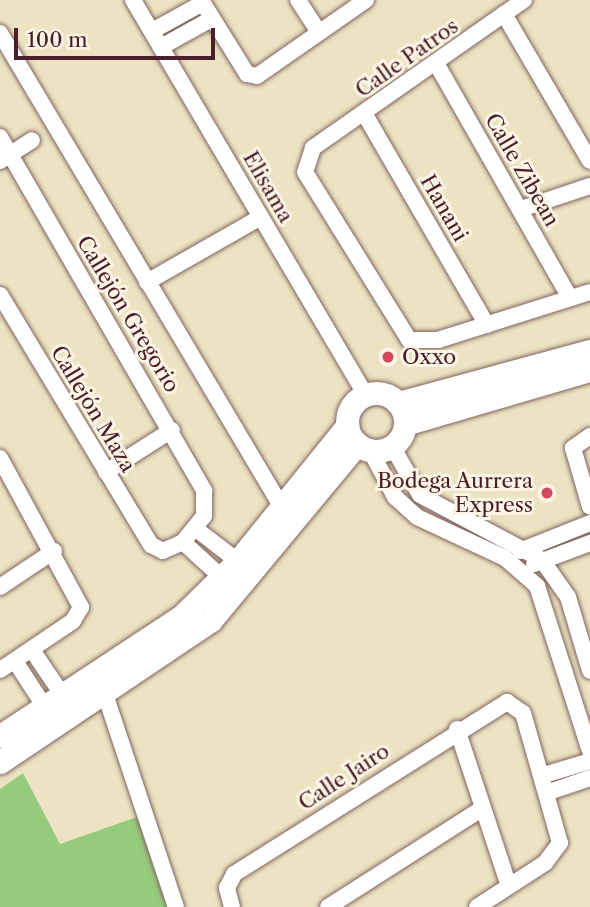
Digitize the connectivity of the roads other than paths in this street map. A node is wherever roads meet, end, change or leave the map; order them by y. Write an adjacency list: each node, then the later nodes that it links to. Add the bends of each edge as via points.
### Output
1 (133, 0): 8 (street, Elisama)
2 (299, 0): 9 (street)
3 (366, 0): 9 (street)
4 (524, 0): 6 (street, Calle Patros)
5 (202, 2): 7 (street); 8 (street)
6 (504, 14): 12 (street, Calle Patros); 17 (street)
7 (211, 19): 9 (street, via 247,74 257,76); 11 (street)
8 (152, 31): 11 (street, Elisama)
9 (319, 32)
10 (0, 33): 21 (street)
11 (161, 47): 20 (street, Elisama)
12 (436, 63): 13 (street, Calle Patros); 19 (street, Calle Zibean)
13 (364, 114): 25 (street, Hanani); 25 (street, Calle Patros, via 313,148 305,172 400,333 426,343)
14 (0, 137): 16 (street, Callejón Gregorio)
15 (32, 140): 16 (street)
16 (5, 158): 30 (street, Callejón Gregorio)
17 (590, 162)
18 (590, 186): 19 (street)
19 (522, 209): 24 (street, Calle Zibean)
20 (261, 217): 21 (street); 28 (street, Elisama)
21 (147, 282): 35 (street)
22 (590, 292): 24 (street)
23 (0, 295): 34 (street, Callejón Maza)
24 (570, 298): 25 (street)
25 (487, 325)
26 (590, 351): 29 (street)
27 (590, 370): 29 (street)
28 (366, 395): 29 (street, via 383,394); 32 (street, via 354,404)
29 (401, 414): 32 (street)
30 (172, 430): 34 (street); 37 (street, Callejón Gregorio, via 204,491)
31 (590, 436): 36 (street, via 573,449)
32 (366, 441): 35 (street); 41 (street, via 420,495); 43 (street, via 395,497 417,517); 46 (street)
33 (0, 458): 42 (street)
34 (106, 472): 39 (street, Callejón Maza, via 151,545 163,551)
35 (280, 504): 46 (street)
36 (590, 507)
37 (200, 523): 39 (street); 46 (street)
38 (590, 523): 41 (street)
39 (183, 542): 46 (street)
40 (590, 543): 44 (street)
41 (527, 548): 43 (street); 44 (street)
42 (54, 551): 47 (street); 48 (street, via 80,599 78,615)
43 (505, 558): 45 (street)
44 (541, 560): 45 (street); 51 (street, via 568,597)
45 (522, 569): 56 (street, via 548,606)
46 (238, 576): 52 (street, via 181,643); 53 (street)
47 (0, 587)
48 (32, 650): 49 (street); 53 (street)
49 (15, 661): 50 (street); 53 (street)
50 (0, 670)
51 (590, 671)
52 (104, 694): 53 (street); 65 (street)
53 (60, 710): 55 (street); 58 (street)
54 (457, 729): 59 (street, Calle Jairo, via 498,703 523,713); 62 (street); 64 (street, Calle Jairo, via 234,873)
55 (0, 736)
56 (590, 751)
57 (590, 761): 59 (street)
58 (0, 762)
59 (544, 775): 61 (street)
60 (590, 778): 61 (street)
61 (549, 792): 63 (street, via 560,844 545,863)
62 (481, 809): 63 (street); 66 (street)
63 (509, 886): 67 (street)
64 (230, 902)
65 (176, 907)
66 (328, 907)
67 (477, 907)

